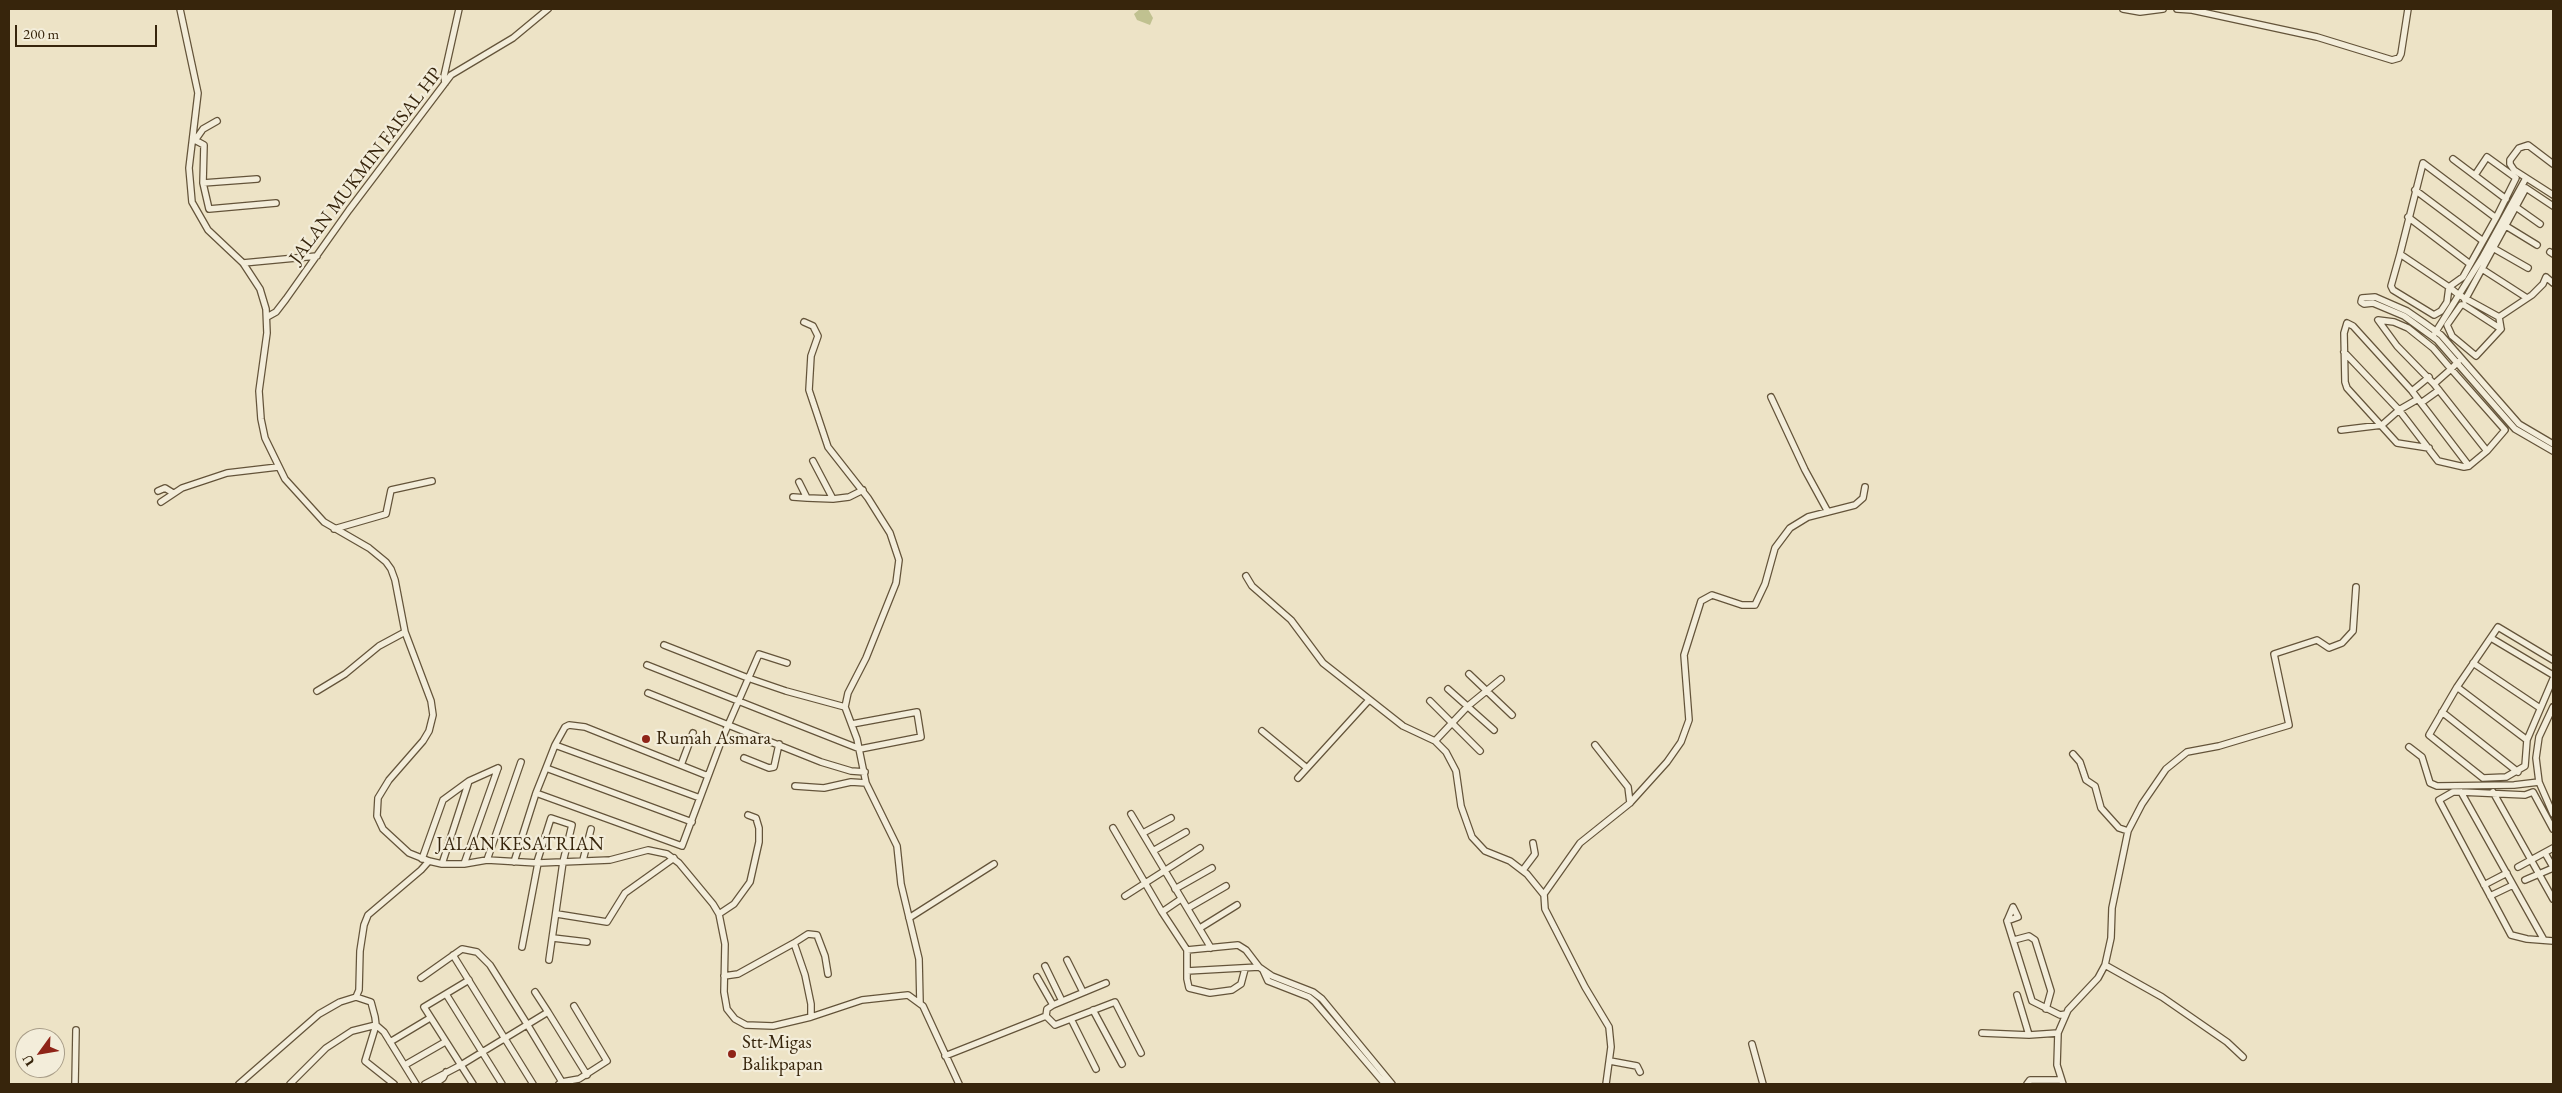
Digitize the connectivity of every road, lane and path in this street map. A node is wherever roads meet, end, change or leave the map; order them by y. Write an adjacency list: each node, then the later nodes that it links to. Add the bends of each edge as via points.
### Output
1 (180, 9): 10 (street, JALAN KESATRIAN, via 198,93)
2 (460, 9): 8 (street)
3 (548, 9): 8 (street, JALAN MUKMIN FAISAL HP, via 513,38 459,69)
4 (2123, 9): 5 (street, via 2140,12)
5 (2163, 9)
6 (2177, 9): 7 (street, via 2317,37 2392,60 2401,54)
7 (2408, 9)
8 (445, 83): 31 (street, JALAN MUKMIN FAISAL HP)
9 (217, 121): 10 (street, via 203,129)
10 (195, 139): 16 (street, via 204,145); 32 (street, JALAN KESATRIAN, via 189,168 192,202 208,230)
11 (2454, 159): 13 (street)
12 (2553, 164): 14 (street, via 2528,145 2523,145 2510,164)
13 (2475, 175): 19 (street); 19 (street, via 2487,157 2516,178)
14 (2526, 178): 18 (street); 38 (street)
15 (257, 179): 16 (street)
16 (204, 183): 20 (street, via 209,209)
17 (2416, 190): 23 (street); 24 (street, via 2423,163); 27 (street)
18 (2553, 195)
19 (2506, 199): 24 (street)
20 (276, 203)
21 (2553, 206): 22 (street, via 2526,188)
22 (2516, 207): 25 (street); 26 (street)
23 (2408, 217): 30 (street); 33 (street)
24 (2496, 218): 27 (street)
25 (2540, 224)
26 (2506, 226): 28 (street); 29 (street)
27 (2483, 241): 33 (street)
28 (2537, 245)
29 (2493, 248): 34 (street); 35 (street)
30 (2400, 254): 37 (street); 37 (street, via 2391,286 2393,290 2434,315 2447,302)
31 (317, 256): 32 (street); 41 (street, JALAN MUKMIN FAISAL HP, via 279,308)
32 (243, 263): 41 (street, JALAN KESATRIAN, via 260,289)
33 (2470, 264): 37 (street, via 2463,277)
34 (2528, 268)
35 (2482, 269): 39 (street); 40 (street)
36 (2553, 283): 39 (street, via 2546,277)
37 (2449, 288): 38 (street)
38 (2459, 294): 40 (street); 45 (street)
39 (2527, 298): 42 (street)
40 (2465, 301): 42 (street); 44 (street); 44 (street, via 2447,324 2452,336 2468,351 2476,356)
41 (267, 317): 65 (street, JALAN KESATRIAN, via 260,408 265,438)
42 (2499, 317): 44 (street)
43 (804, 322): 69 (street, via 814,326 818,336 811,356 810,390 824,439 832,454)
44 (2501, 329)
45 (2434, 334): 45 (street, via 2404,316 2373,303 2364,304 2361,299 2375,297 2407,311); 47 (street); 48 (street)
46 (2344, 352): 53 (street, via 2344,325 2350,323); 56 (street); 57 (street, via 2345,382)
47 (2462, 359): 48 (street); 59 (street, via 2519,424)
48 (2457, 364): 49 (street); 62 (street, via 2515,429)
49 (2451, 368): 50 (street, via 2408,328 2378,320 2396,346); 51 (street); 61 (street, via 2505,430)
50 (2429, 377): 51 (street); 53 (street)
51 (2434, 384): 52 (street)
52 (2439, 390): 55 (street); 61 (street)
53 (2412, 391): 55 (street)
54 (1771, 397): 76 (street)
55 (2420, 401): 56 (street); 64 (street)
56 (2398, 410): 57 (street); 60 (street)
57 (2382, 425): 58 (street); 60 (street, via 2397,443)
58 (2341, 430)
59 (2553, 444)
60 (2429, 448): 64 (street, via 2442,463)
61 (2487, 451): 64 (street)
62 (2553, 451)
63 (814, 461): 74 (street)
64 (2469, 466)
65 (278, 467): 71 (street, via 232,472); 77 (street, JALAN KESATRIAN, via 297,493)
66 (432, 481): 77 (street, via 391,490 386,514)
67 (799, 482): 73 (street)
68 (1865, 487): 76 (street, via 1861,502)
69 (863, 490): 74 (street); 99 (street, via 890,533 899,566)
70 (158, 491): 71 (street, via 165,488)
71 (173, 493): 75 (street)
72 (793, 498): 73 (street)
73 (808, 498): 74 (street)
74 (833, 500)
75 (161, 502)
76 (1828, 512): 137 (street, via 1797,521 1780,540 1755,605 1742,605 1712,596 1700,601 1684,655 1689,710 1686,732 1667,762)
77 (334, 529): 80 (street, JALAN KESATRIAN, via 369,548 386,562 395,580)
78 (1246, 576): 96 (street, via 1252,586 1290,620 1323,663)
79 (2356, 587): 146 (street, via 2353,631 2342,643 2330,648 2317,640 2274,654 2289,725 2187,752 2166,769)
80 (405, 632): 93 (street, via 379,646); 155 (street, JALAN KESATRIAN, via 431,701 432,722 423,741 382,791 376,810 379,823 388,836)
81 (2490, 638): 83 (street, via 2498,627); 84 (street); 88 (street)
82 (664, 645): 89 (street)
83 (2553, 660)
84 (2473, 663): 91 (street); 102 (street)
85 (788, 664): 89 (street, via 759,654)
86 (647, 665): 98 (street)
87 (1468, 674): 94 (street)
88 (2553, 677): 102 (street)
89 (748, 678): 98 (street); 99 (street)
90 (1501, 678): 94 (street)
91 (2457, 687): 103 (street); 111 (street)
92 (1448, 689): 100 (street)
93 (317, 691)
94 (1484, 691): 100 (street); 104 (street)
95 (648, 693): 106 (street)
96 (1369, 700): 112 (street, via 1403,726); 124 (street)
97 (1430, 701): 105 (street)
98 (737, 702): 106 (street); 117 (street)
99 (845, 706): 107 (street)
100 (1468, 706): 105 (street); 108 (street)
101 (2553, 707): 130 (street, via 2539,737 2536,758)
102 (2540, 708): 111 (street)
103 (2442, 712): 126 (street); 126 (street, via 2429,734 2483,778 2506,777)
104 (1512, 715)
105 (1452, 722): 112 (street); 118 (street)
106 (728, 724): 113 (street); 127 (street)
107 (852, 724): 117 (street); 117 (street, via 917,712 921,737)
108 (1494, 730)
109 (1262, 731): 124 (street)
110 (693, 733): 122 (street)
111 (2527, 740): 126 (street, via 2524,766)
112 (1435, 741): 170 (street, via 1453,761 1461,806 1472,837 1485,851)
113 (779, 744): 120 (street, via 774,767); 125 (street, via 836,767)
114 (556, 745): 122 (street, via 569,725); 123 (street); 136 (street)
115 (1595, 746): 137 (street, via 1628,787)
116 (2409, 748): 130 (street, via 2422,757 2430,783 2438,786)
117 (860, 749): 125 (street)
118 (1480, 751)
119 (2073, 754): 146 (street, via 2080,762 2086,780 2095,786 2101,808 2119,828)
120 (744, 758)
121 (521, 762): 156 (street)
122 (681, 765): 127 (street)
123 (546, 768): 135 (street); 142 (street)
124 (1307, 768): 128 (street)
125 (865, 772): 131 (street)
126 (2518, 772)
127 (708, 776): 136 (street)
128 (1298, 778)
129 (468, 781): 155 (street, via 443,800); 164 (street); 165 (street, via 498,768)
130 (2539, 782): 139 (street)
131 (866, 783): 132 (street, via 851,782 817,789); 190 (street, via 895,840)
132 (795, 786)
133 (2461, 792): 134 (street); 172 (street); 176 (street, via 2453,792 2439,800)
134 (2493, 792): 145 (street, via 2525,795 2533,792); 158 (street)
135 (536, 793): 142 (street, via 682,846); 161 (street)
136 (700, 798): 142 (street)
137 (1630, 803): 180 (street, via 1580,843)
138 (1132, 814): 148 (street)
139 (2553, 814)
140 (748, 815): 189 (street, via 756,818 760,828 750,882 734,904)
141 (1172, 818): 148 (street)
142 (692, 822)
143 (1114, 828): 175 (street)
144 (591, 829): 157 (street)
145 (2553, 829)
146 (2128, 831): 205 (street, via 2112,908 2111,938)
147 (1186, 832): 152 (street)
148 (1143, 833): 152 (street)
149 (1533, 843): 170 (street, via 1535,854)
150 (1200, 848): 171 (street)
151 (2553, 848): 153 (street)
152 (1153, 851): 171 (street)
153 (2545, 853): 158 (street); 159 (street)
154 (674, 858): 157 (street, JALAN KESATRIAN, via 648,850 616,859); 188 (street, via 625,893 607,922); 189 (street)
155 (422, 859): 160 (street, JALAN KESATRIAN)
156 (487, 860): 161 (street, JALAN KESATRIAN); 165 (street, JALAN KESATRIAN)
157 (583, 860): 163 (street, JALAN KESATRIAN)
158 (2531, 860): 167 (street); 173 (street)
159 (2552, 860): 169 (street)
160 (429, 861): 164 (street, JALAN KESATRIAN); 220 (street, via 368,915 361,942)
161 (514, 862): 162 (street, JALAN KESATRIAN)
162 (538, 862): 163 (street, JALAN KESATRIAN); 163 (street, via 552,818 572,825); 199 (street)
163 (563, 862): 188 (street)
164 (442, 864): 165 (street, JALAN KESATRIAN)
165 (464, 864)
166 (994, 864): 190 (street)
167 (2518, 867)
168 (1212, 868): 179 (street)
169 (2553, 868): 173 (street)
170 (1523, 870): 180 (street)
171 (1165, 871): 175 (street); 179 (street)
172 (2506, 873): 176 (street); 177 (street)
173 (2539, 874): 174 (street); 184 (street)
174 (2525, 880)
175 (1146, 883): 181 (street); 187 (street)
176 (2484, 885): 182 (street)
177 (2513, 885): 182 (street); 195 (street)
178 (1226, 886): 186 (street)
179 (1175, 889): 183 (street)
180 (1544, 895): 247 (street, via 1543,902 1549,917 1609,1027 1612,1041)
181 (1125, 896)
182 (2490, 896): 195 (street, via 2511,935 2527,940)
183 (1182, 899): 186 (street); 187 (street)
184 (2553, 899)
185 (1237, 905): 192 (street)
186 (1188, 908): 192 (street)
187 (1162, 912): 201 (street)
188 (557, 914): 193 (street)
189 (719, 914): 211 (street, via 725,944)
190 (910, 918): 222 (street, via 919,959)
191 (2007, 921): 194 (street)
192 (1200, 928): 200 (street)
193 (553, 938): 197 (street); 203 (street)
194 (2014, 940): 225 (street, via 2032,1001); 225 (street, via 2029,936 2035,940 2051,991)
195 (2544, 940): 196 (street)
196 (2553, 940)
197 (587, 942)
198 (794, 943): 210 (street, via 808,934 816,935); 211 (street, via 738,974); 230 (street, via 812,1004)
199 (522, 947)
200 (1211, 948): 201 (street); 207 (street, via 1238,945)
201 (1187, 950): 209 (street)
202 (453, 955): 213 (street); 214 (street); 233 (street, via 462,949 477,952 490,965)
203 (548, 960)
204 (1067, 960): 217 (street)
205 (2105, 965): 228 (street, via 2098,978); 246 (street, via 2162,997)
206 (1045, 966): 221 (street)
207 (1261, 968): 208 (street); 268 (street, via 1268,981 1315,1002); 269 (street, via 1319,997)
208 (1245, 969): 209 (street); 209 (street, via 1243,981 1237,987 1210,993 1189,988)
209 (1187, 971)
210 (828, 974)
211 (724, 976): 230 (street, via 728,1009 741,1024 766,1027)
212 (1037, 977): 223 (street)
213 (421, 978)
214 (468, 980): 218 (street); 239 (street)
215 (1106, 983): 217 (street)
216 (535, 992): 227 (street)
217 (1084, 992): 221 (street)
218 (446, 994): 231 (street, via 424,1007); 243 (street)
219 (2017, 995): 238 (street)
220 (356, 996): 234 (street, via 373,1005); 258 (street, via 319,1014)
221 (1062, 1001): 223 (street)
222 (920, 1003): 230 (street, via 903,994 881,996); 245 (street)
223 (1053, 1005): 229 (street, via 1047,1009)
224 (574, 1006): 254 (street, via 607,1060)
225 (2046, 1009): 228 (street)
226 (1093, 1010): 232 (street); 244 (street, via 1115,1002); 248 (street)
227 (548, 1012): 233 (street); 254 (street)
228 (2066, 1014): 237 (street)
229 (1046, 1016): 232 (street, via 1055,1025); 245 (street)
230 (811, 1017)
231 (430, 1018): 240 (street); 241 (street)
232 (1071, 1019): 251 (street)
233 (527, 1024): 239 (street); 256 (street)
234 (376, 1025): 240 (street); 259 (street, via 352,1032 326,1048); 260 (street, via 365,1061)
235 (76, 1030): 257 (street)
236 (1982, 1033): 238 (street)
237 (2058, 1033): 238 (street); 255 (street, via 2056,1056)
238 (2029, 1035)
239 (505, 1038): 243 (street); 266 (street)
240 (390, 1042): 249 (street)
241 (445, 1042): 249 (street); 250 (street)
242 (1752, 1044): 271 (street)
243 (482, 1052): 250 (street); 265 (street)
244 (1141, 1054)
245 (945, 1056): 267 (street)
246 (2244, 1057)
247 (1610, 1061): 253 (street, via 1637,1066); 270 (street)
248 (1122, 1064)
249 (405, 1065): 261 (street)
250 (461, 1065): 252 (street); 264 (street)
251 (1096, 1069)
252 (446, 1072): 262 (street); 263 (street)
253 (1640, 1072)
254 (587, 1075): 256 (street)
255 (2062, 1082): 272 (street, via 2030,1080)
256 (561, 1083)
257 (75, 1084)
258 (239, 1084)
259 (290, 1084)
260 (394, 1084)
261 (416, 1084)
262 (424, 1084)
263 (435, 1084)
264 (473, 1084)
265 (502, 1084)
266 (533, 1084)
267 (959, 1084)
268 (1385, 1084)
269 (1392, 1084)
270 (1606, 1084)
271 (1763, 1084)
272 (2027, 1084)

